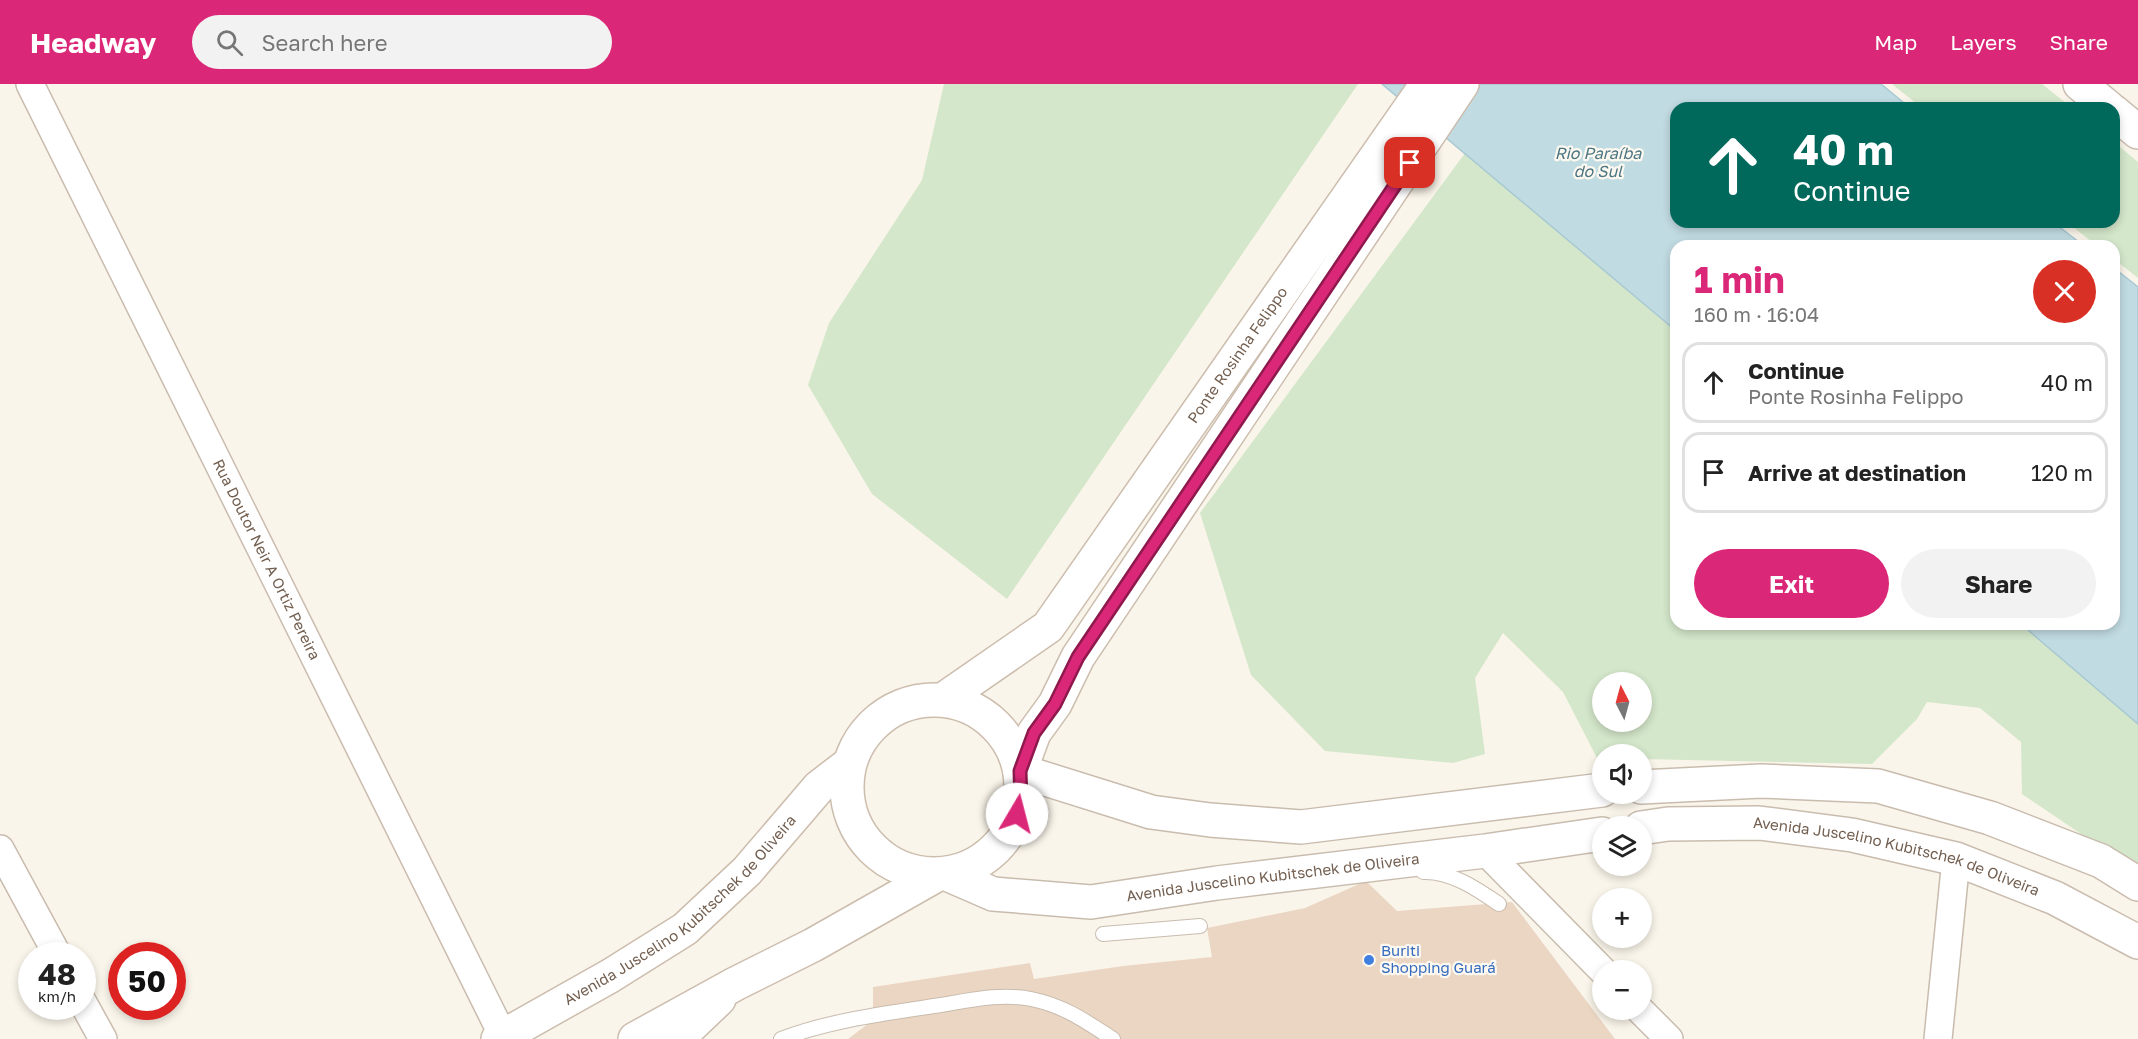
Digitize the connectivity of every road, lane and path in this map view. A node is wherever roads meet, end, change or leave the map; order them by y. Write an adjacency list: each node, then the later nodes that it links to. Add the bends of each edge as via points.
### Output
1 (30, 84): 30 (street, Rua Doutor Neir A Ortiz Pereira)
2 (1427, 84): 8 (main road, Ponte Rosinha Felippo, via 1048,627)
3 (1462, 84): 10 (main road, via 1078,657 1055,704 1034,733)
4 (2080, 84): 5 (main road)
5 (2102, 102)
6 (2120, 117): 7 (main road)
7 (2138, 132)
8 (944, 699): 9 (main road, via 918,701 890,710 868,728); 10 (main road, via 969,706 991,719 1010,742)
9 (849, 764): 18 (main road, via 847,804 857,829 873,850 894,865); 30 (main road, Avenida Juscelino Kubitschek de Oliveira, via 819,787 747,871 685,929)
10 (1020, 771): 12 (main road, via 1151,812 1301,827); 18 (main road, via 1021,801 1012,827 995,849 973,866)
11 (1652, 786): 20 (main road, via 1761,781 1878,786 1990,818 2101,861)
12 (1592, 791)
13 (1652, 826): 17 (main road, Avenida Juscelino Kubitschek de Oliveira, via 1759,823 1852,835)
14 (1592, 835): 16 (main road, Avenida Juscelino Kubitschek de Oliveira)
15 (0, 849): 24 (street)
16 (1485, 851): 19 (main road, Avenida Juscelino Kubitschek de Oliveira); 26 (street)
17 (1956, 859): 25 (main road, Avenida Juscelino Kubitschek de Oliveira, via 2055,898); 37 (street)
18 (940, 875): 19 (main road, Avenida Juscelino Kubitschek de Oliveira, via 993,894 1091,902); 27 (main road)
19 (1279, 875): 21 (lane, via 1289,881 1317,882 1434,871 1460,880)
20 (2138, 884)
21 (1499, 904)
22 (1200, 926): 23 (lane)
23 (1104, 934)
24 (50, 942)
25 (2138, 942)
26 (1592, 960)
27 (735, 984): 32 (main road); 33 (main road)
28 (92, 1020): 31 (street)
29 (1650, 1020): 36 (street)
30 (500, 1037)
31 (103, 1039)
32 (635, 1039)
33 (677, 1039)
34 (781, 1039): 35 (lane, via 865,1017 1001,996 1031,999 1066,1010)
35 (1113, 1039)
36 (1668, 1039)
37 (1938, 1039)

